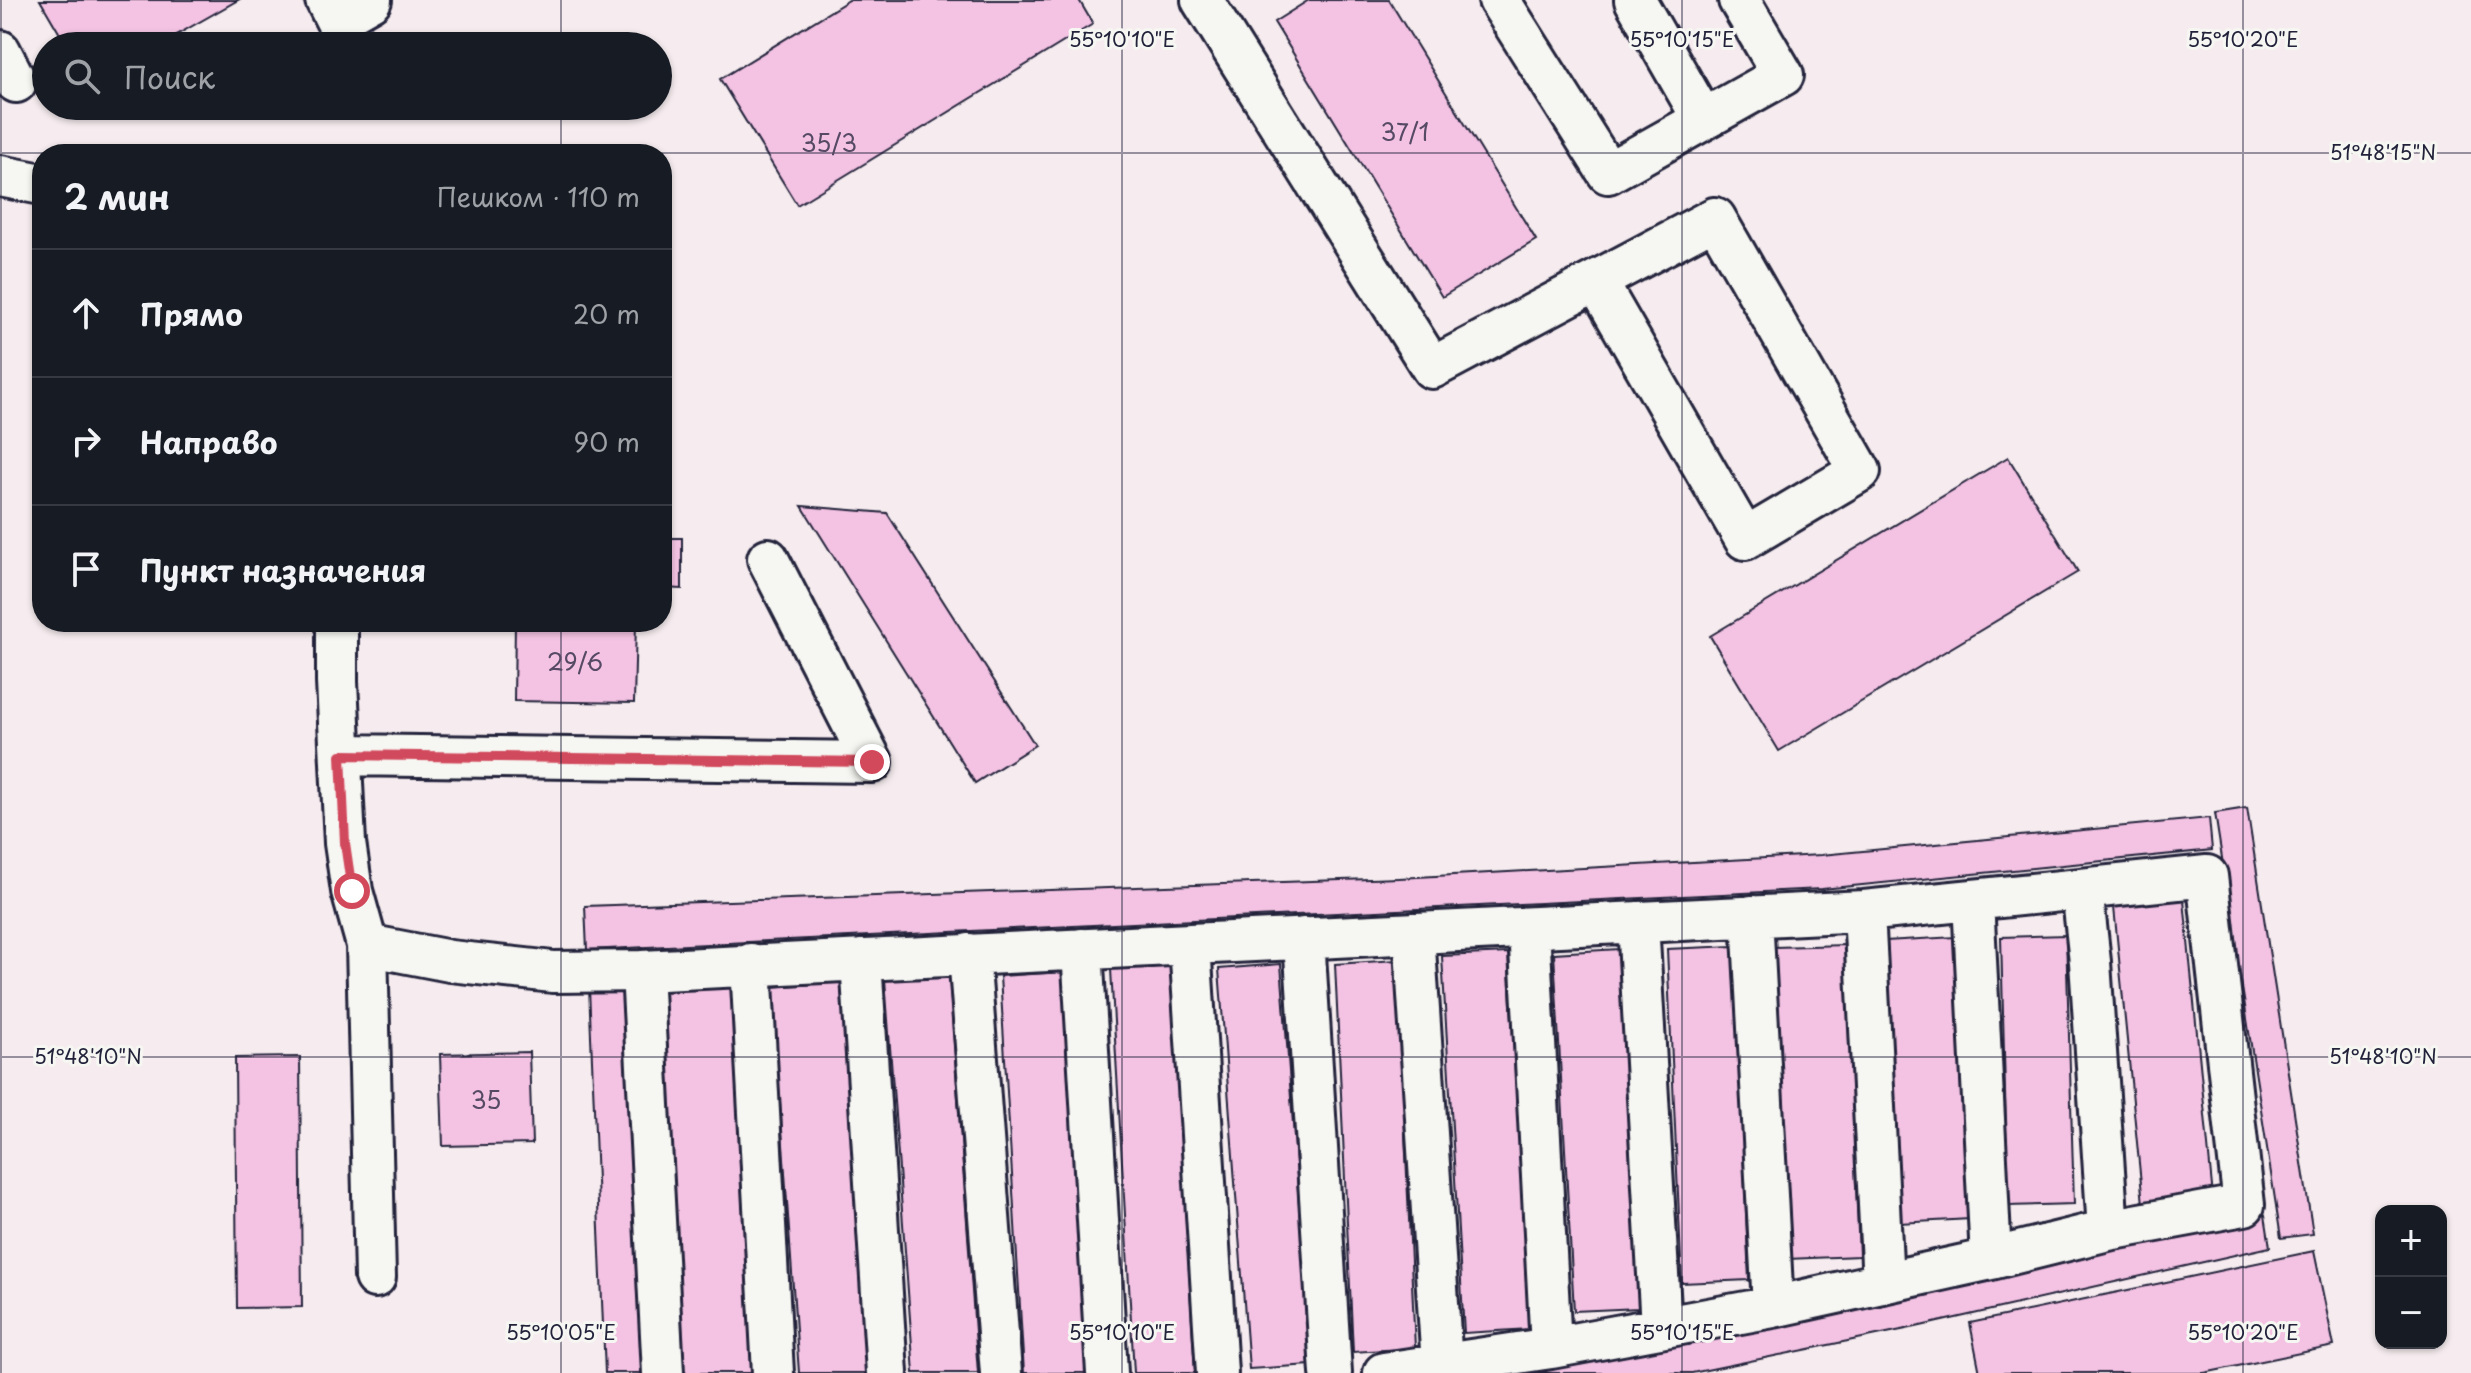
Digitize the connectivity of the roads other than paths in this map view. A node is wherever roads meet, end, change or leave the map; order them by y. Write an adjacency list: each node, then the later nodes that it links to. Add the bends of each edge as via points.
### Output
1 (326, 0): 2 (lane, via 336,20)
2 (371, 0)
3 (1499, 0): 7 (lane, via 1608,173)
4 (1635, 0): 7 (lane)
5 (1739, 0): 7 (lane, via 1783,75)
6 (1206, 1): 10 (lane, via 1432,368)
7 (1703, 119)
8 (0, 176): 9 (lane)
9 (32, 182)
10 (1597, 282): 10 (lane, via 1715,218 1860,471 1745,539)
11 (768, 559): 13 (lane, via 872,762)
12 (337, 632): 13 (lane)
13 (341, 755): 23 (lane, via 345,843)
14 (2082, 889): 15 (lane); 29 (lane); 29 (lane, via 2207,876 2244,1205)
15 (1973, 900): 16 (lane); 30 (lane)
16 (1864, 911): 17 (lane); 32 (lane)
17 (1752, 916): 18 (lane); 33 (lane)
18 (1638, 922): 19 (lane); 34 (lane)
19 (1529, 928): 20 (lane); 35 (lane)
20 (1414, 933): 21 (lane); 36 (lane)
21 (1304, 938): 22 (lane); 43 (lane)
22 (1190, 944): 24 (lane); 42 (lane)
23 (367, 945): 28 (lane, via 553,972); 31 (lane)
24 (1082, 949): 25 (lane); 41 (lane)
25 (969, 954): 26 (lane); 40 (lane)
26 (861, 960): 27 (lane); 39 (lane)
27 (751, 964): 28 (lane); 38 (lane)
28 (642, 971): 37 (lane)
29 (2108, 1230): 30 (lane)
30 (1991, 1259): 32 (lane)
31 (375, 1277)
32 (1883, 1283): 33 (lane)
33 (1773, 1307): 34 (lane)
34 (1661, 1327): 35 (lane)
35 (1551, 1348): 36 (lane)
36 (1442, 1365): 44 (lane)
37 (663, 1373)
38 (773, 1373)
39 (887, 1373)
40 (1001, 1373)
41 (1107, 1373)
42 (1217, 1373)
43 (1331, 1373)
44 (1384, 1373)

